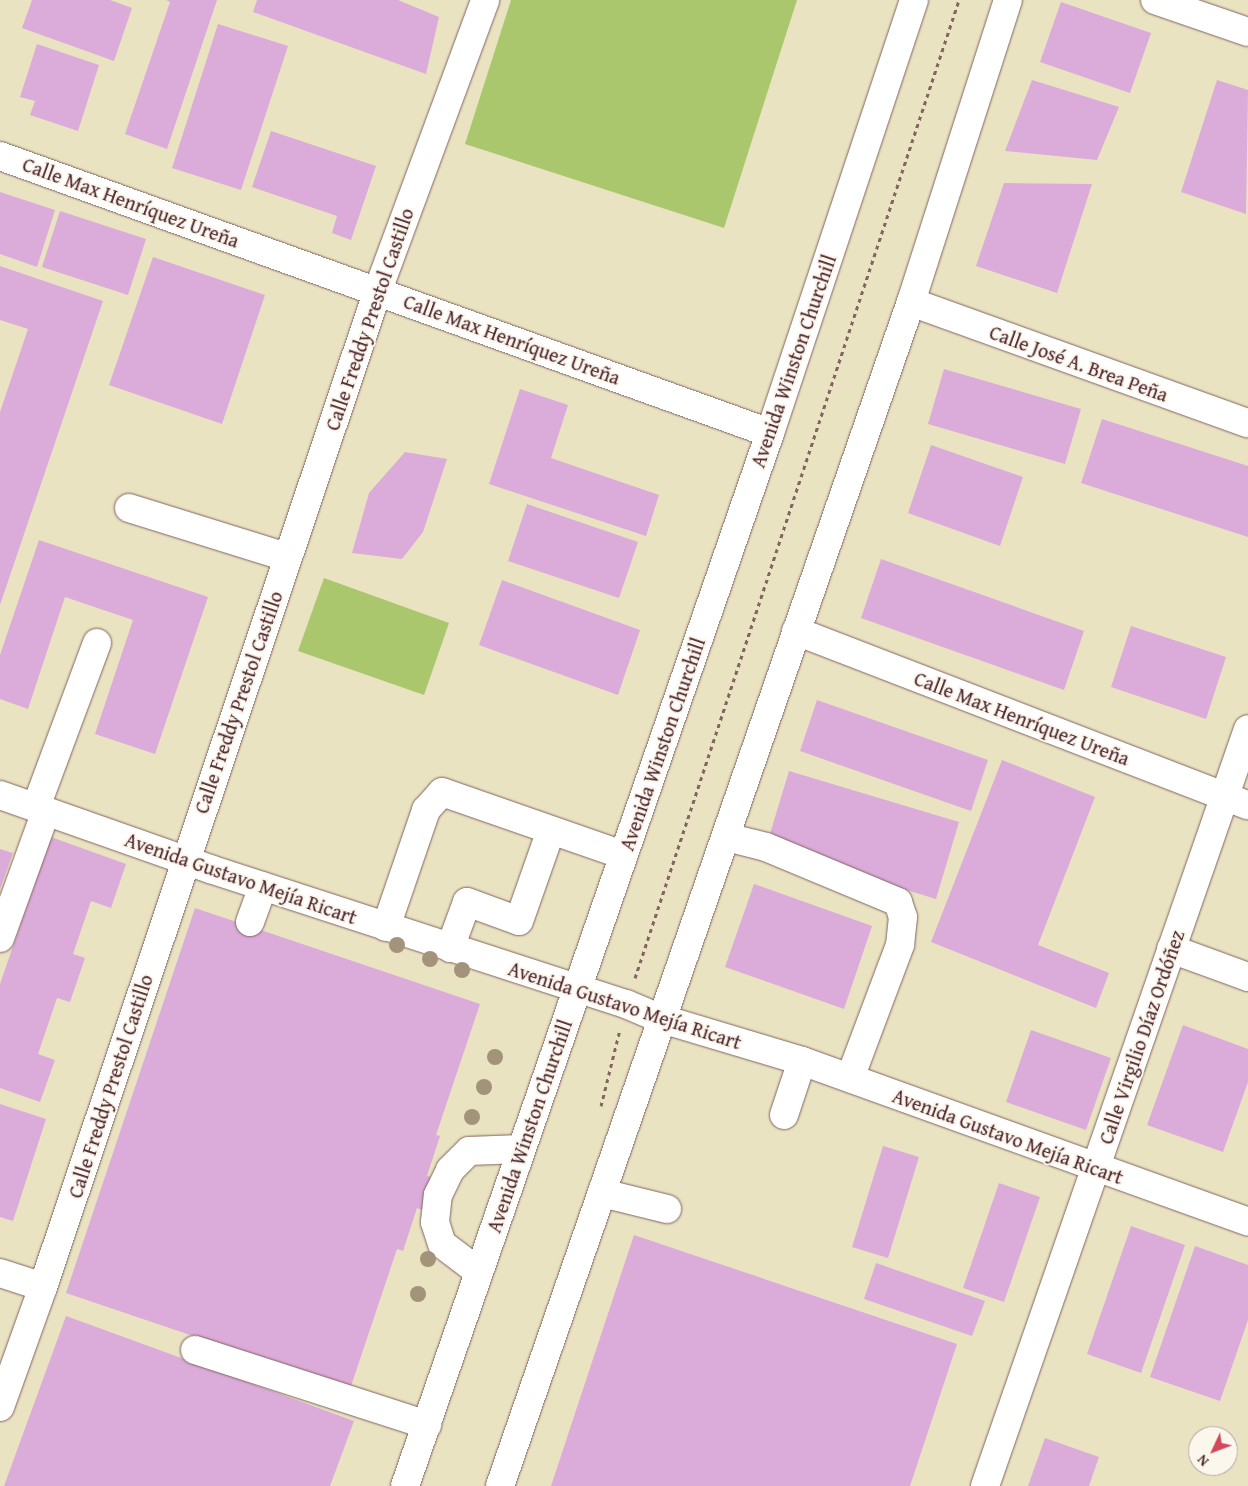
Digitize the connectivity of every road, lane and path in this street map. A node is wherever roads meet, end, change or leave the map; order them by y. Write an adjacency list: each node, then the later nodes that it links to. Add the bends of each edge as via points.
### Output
1 (485, 0): 8 (street, Calle Freddy Prestol Castillo)
2 (914, 0): 11 (street, Avenida Winston Churchill)
3 (959, 0): 32 (path)
4 (1008, 0): 9 (street)
5 (1155, 0): 6 (street)
6 (1248, 32)
7 (0, 156): 8 (street, Calle Max Henríquez Ureña)
8 (378, 290): 11 (street, Calle Max Henríquez Ureña); 13 (street, Calle Freddy Prestol Castillo)
9 (911, 302): 10 (street, Calle José A. Brea Peña); 14 (street)
10 (1248, 423)
11 (770, 433): 22 (street, Avenida Winston Churchill)
12 (129, 508): 13 (street)
13 (286, 557): 23 (street, Calle Freddy Prestol Castillo)
14 (796, 631): 18 (street, Calle Max Henríquez Ureña); 21 (street)
15 (97, 643): 19 (street)
16 (1248, 729): 18 (street, Calle Virgilio Díaz Ordóñez)
17 (0, 795): 19 (street, Avenida Gustavo Mejía Ricart)
18 (1236, 801): 29 (street, Calle Virgilio Díaz Ordóñez)
19 (41, 809): 23 (street, Avenida Gustavo Mejía Ricart); 27 (street)
20 (551, 830): 22 (street); 26 (street, via 442,792 426,810); 28 (street, via 520,921 467,902)
21 (726, 837): 33 (street); 35 (street, via 766,847 898,902 903,917 900,945)
22 (623, 855): 31 (street, Avenida Winston Churchill)
23 (185, 860): 24 (street, Avenida Gustavo Mejía Ricart); 45 (street, Calle Freddy Prestol Castillo)
24 (264, 886): 25 (street); 26 (street, Avenida Gustavo Mejía Ricart)
25 (250, 922)
26 (386, 927): 28 (street, Avenida Gustavo Mejía Ricart)
27 (0, 938)
28 (450, 948): 31 (street, Avenida Gustavo Mejía Ricart)
29 (1172, 949): 30 (street); 39 (street, Calle Virgilio Díaz Ordóñez)
30 (1248, 977)
31 (576, 989): 32 (street, Avenida Gustavo Mejía Ricart); 38 (street, Avenida Winston Churchill)
32 (626, 1004): 33 (street, Avenida Gustavo Mejía Ricart); 36 (path)
33 (662, 1019): 34 (street, Avenida Gustavo Mejía Ricart); 40 (street)
34 (802, 1061): 35 (street, Avenida Gustavo Mejía Ricart); 37 (street)
35 (850, 1078): 39 (street, Avenida Gustavo Mejía Ricart)
36 (599, 1113)
37 (784, 1115)
38 (521, 1149): 43 (street, Avenida Winston Churchill); 43 (street, via 468,1152 450,1170 438,1195 434,1222 442,1244)
39 (1095, 1169): 42 (street, Avenida Gustavo Mejía Ricart); 51 (street, Calle Virgilio Díaz Ordóñez)
40 (602, 1194): 41 (street); 50 (street)
41 (667, 1209)
42 (1248, 1222)
43 (480, 1272): 48 (street, Avenida Winston Churchill)
44 (0, 1273): 45 (street)
45 (43, 1287): 47 (street, Calle Freddy Prestol Castillo)
46 (195, 1350): 48 (street)
47 (0, 1407)
48 (427, 1425): 49 (street, Avenida Winston Churchill)
49 (406, 1486)
50 (500, 1486)
51 (984, 1486)

